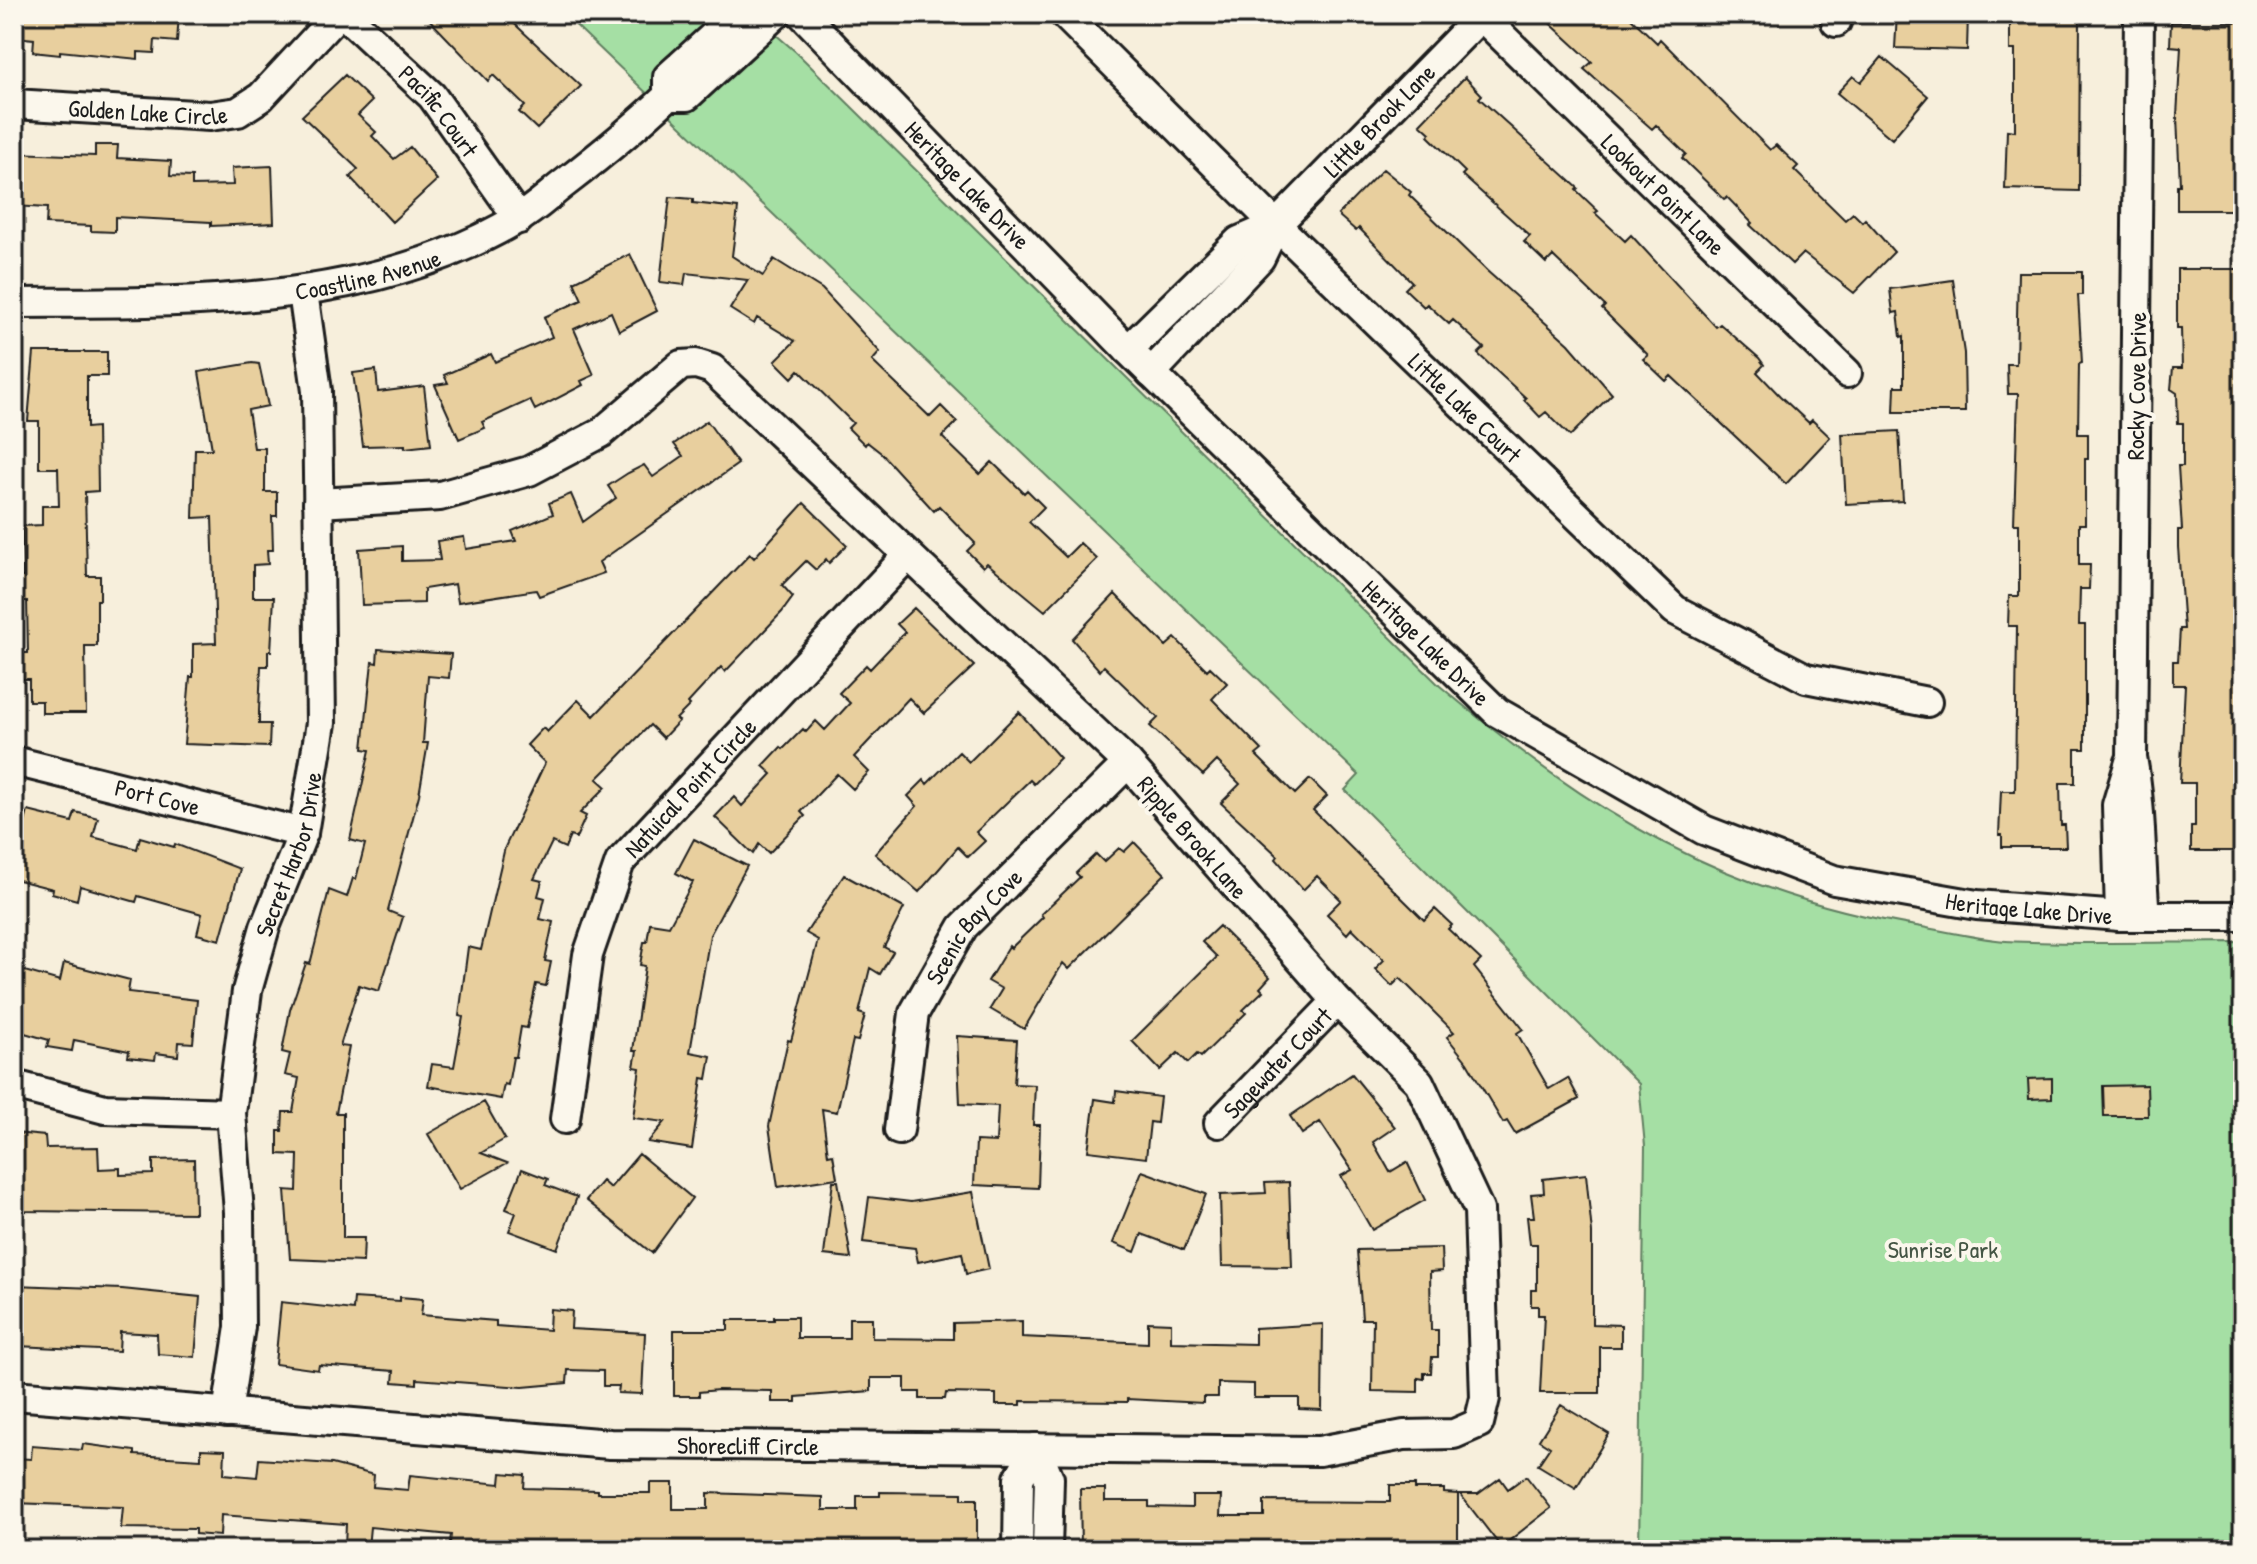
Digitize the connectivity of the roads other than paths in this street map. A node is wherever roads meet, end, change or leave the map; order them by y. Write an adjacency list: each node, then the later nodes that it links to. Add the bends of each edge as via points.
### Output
1 (338, 14): 10 (street, Golden Lake Circle, via 261,97 238,112 210,116)
2 (344, 14): 11 (street, Pacific Court, via 432,96)
3 (738, 14): 9 (street, Coastline Avenue, via 668,77)
4 (776, 14): 9 (street, Coastline Avenue, via 687,96)
5 (802, 14): 15 (street, Heritage Lake Drive)
6 (1064, 14): 12 (street, Little Lake Court)
7 (2139, 14): 24 (street, Rocky Cove Drive, via 2132,758 2117,805)
8 (1480, 15): 12 (street, Little Brook Lane); 17 (street, Lookout Point Lane)
9 (668, 96): 11 (street, Coastline Avenue)
10 (14, 104)
11 (519, 219): 13 (street, Coastline Avenue, via 442,256)
12 (1276, 225): 15 (street, Little Brook Lane, via 1239,241); 16 (street, Little Brook Lane, via 1260,258); 20 (street, Little Lake Court, via 1675,610 1806,678)
13 (303, 292): 14 (street, Coastline Avenue, via 178,302); 18 (street, Secret Harbor Drive, via 317,391)
14 (14, 303)
15 (1128, 350): 16 (street, Heritage Lake Drive)
16 (1151, 373): 24 (street, Heritage Lake Drive, via 1497,712 1704,830 1834,880 1977,905)
17 (1847, 373)
18 (318, 503): 19 (street, Ripple Brook Lane, via 440,496 529,471 601,433 681,365 696,364 712,369); 23 (street, Secret Harbor Drive, via 321,723)
19 (908, 555): 22 (street, Ripple Brook Lane); 29 (street, Natuical Point Circle, via 620,862 588,955)
20 (1927, 702)
21 (14, 761): 23 (street, Port Cove)
22 (1128, 763): 26 (street, Ripple Brook Lane); 31 (street, Scenic Bay Cove, via 963,927 914,1013)
23 (303, 833): 28 (street, Secret Harbor Drive, via 265,927 247,991)
24 (2132, 916): 25 (street, Heritage Lake Drive)
25 (2243, 916)
26 (1337, 1001): 30 (street, Sagewater Court); 34 (street, Ripple Brook Lane, via 1419,1082 1479,1210 1485,1398)
27 (14, 1085): 28 (street, via 105,1109)
28 (231, 1113): 33 (street, Secret Harbor Drive, via 240,1327)
29 (565, 1119)
30 (1219, 1123)
31 (899, 1130)
32 (14, 1395): 33 (street, Shorecliff Circle)
33 (227, 1413): 35 (street, Shorecliff Circle, via 610,1444)
34 (1479, 1423): 35 (street, Shorecliff Circle, via 1454,1434 1404,1435 1319,1451)
35 (1036, 1448): 36 (street, via 1019,1478); 37 (street, via 1049,1478)
36 (1018, 1550)
37 (1047, 1550)

